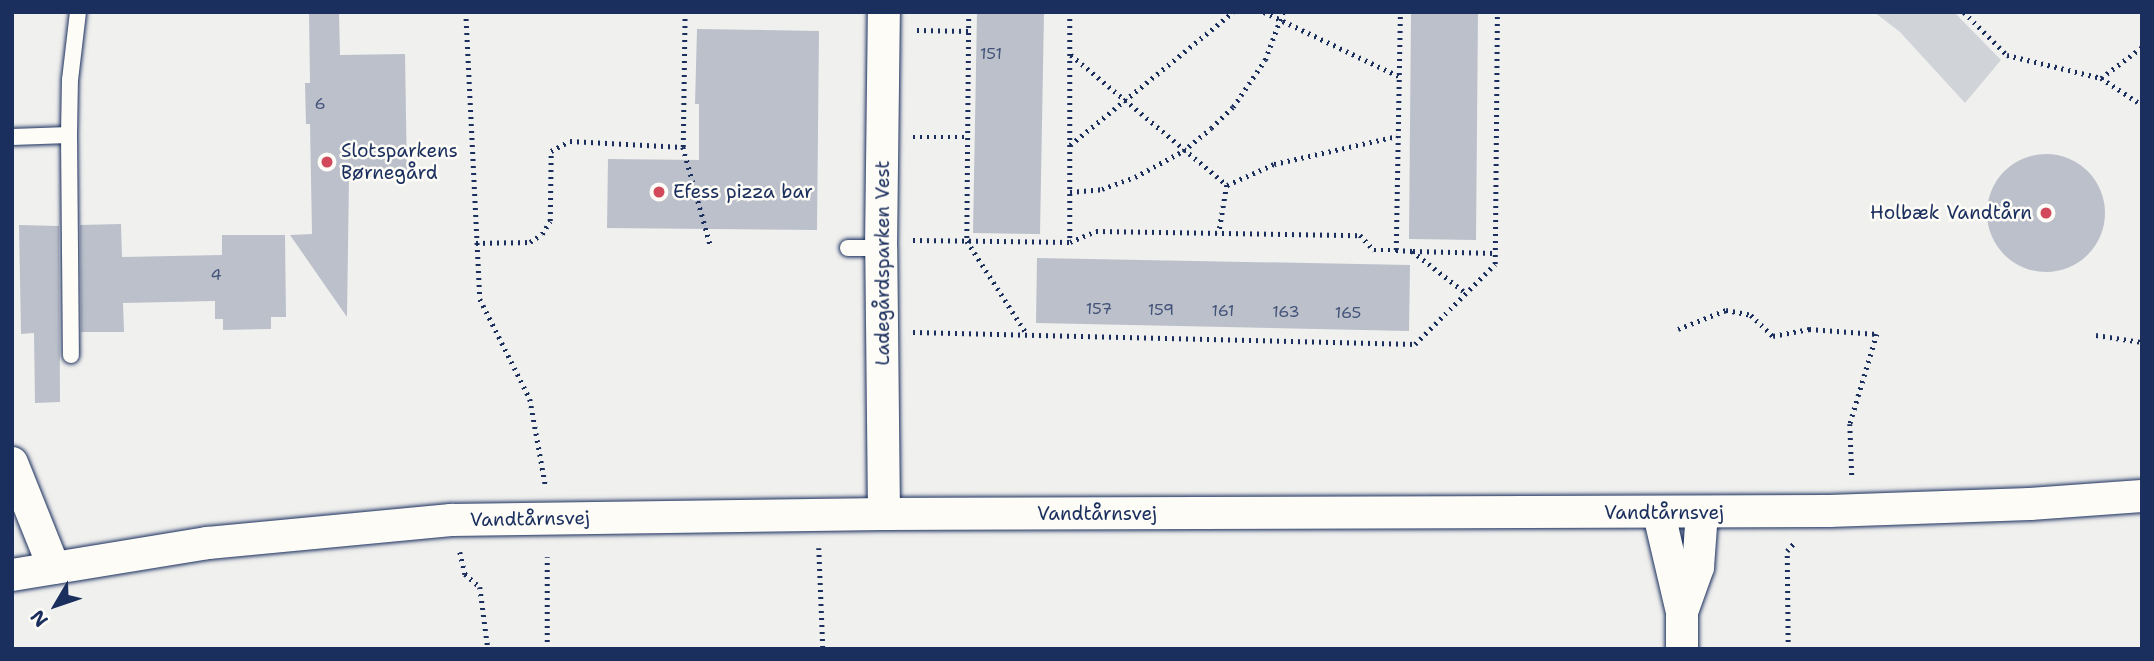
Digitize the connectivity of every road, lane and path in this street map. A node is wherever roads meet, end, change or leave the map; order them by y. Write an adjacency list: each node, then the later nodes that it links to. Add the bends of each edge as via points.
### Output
1 (78, 12): 21 (lane)
2 (466, 12): 34 (path)
3 (685, 12): 27 (path)
4 (969, 12): 14 (path)
5 (1070, 12): 16 (path)
6 (1233, 12): 19 (path)
7 (1264, 12): 12 (path)
8 (1283, 12): 12 (path)
9 (1400, 12): 17 (path)
10 (1497, 12): 40 (path)
11 (1964, 12): 18 (path, via 2007,55)
12 (1281, 20): 17 (path); 28 (path, via 1265,60 1233,107)
13 (884, 21): 14 (path); 24 (street, Ladegårdsparken Vest)
14 (969, 31): 25 (path)
15 (2142, 47): 18 (path)
16 (1070, 54): 19 (path); 26 (path)
17 (1399, 76): 22 (path)
18 (2101, 78): 20 (path)
19 (1125, 100): 26 (path); 28 (path)
20 (2142, 105)
21 (69, 135): 23 (lane); 47 (lane)
22 (1398, 136): 29 (path, via 1273,164); 38 (path)
23 (12, 137)
24 (884, 137): 25 (path); 35 (street, Ladegårdsparken Vest)
25 (968, 137): 32 (path)
26 (1070, 145): 30 (path)
27 (683, 147): 34 (path, via 570,141 551,151 550,222 542,234 530,242); 36 (path)
28 (1184, 151): 29 (path); 30 (path, via 1102,189)
29 (1227, 185): 31 (path)
30 (1070, 191): 33 (path)
31 (1219, 233): 33 (path, via 1096,231); 38 (path, via 1360,235 1374,250)
32 (967, 241): 33 (path); 35 (path); 44 (path)
33 (1070, 242)
34 (476, 243): 49 (path, via 480,299 530,399)
35 (881, 244): 37 (lane); 43 (street, Ladegårdsparken Vest)
36 (711, 247)
37 (848, 248)
38 (1396, 250): 39 (path)
39 (1412, 251): 40 (path); 41 (path)
40 (1495, 253): 41 (path, via 1495,264)
41 (1466, 293): 44 (path, via 1415,344)
42 (1678, 329): 51 (path, via 1726,310 1751,316 1773,336 1809,329 1877,334 1850,424)
43 (882, 332): 44 (path); 53 (street, Ladegårdsparken Vest)
44 (1027, 335)
45 (2096, 335): 46 (path)
46 (2142, 342)
47 (71, 355)
48 (12, 463): 59 (street)
49 (547, 492)
50 (2142, 496): 51 (street, Vandtårnsvej)
51 (1853, 511): 52 (street, Vandtårnsvej)
52 (1702, 513): 54 (street, Vandtårnsvej); 61 (street, via 1698,567)
53 (884, 514): 54 (street, Vandtårnsvej); 55 (street, Vandtårnsvej)
54 (1659, 514): 61 (street)
55 (818, 515): 56 (street, Vandtårnsvej); 64 (path)
56 (452, 520): 59 (street, Vandtårnsvej, via 208,543); 62 (path, via 465,574 480,587)
57 (1797, 539): 66 (path, via 1787,551)
58 (547, 557): 63 (path)
59 (54, 568): 60 (street, Vandtårnsvej)
60 (12, 575)
61 (1682, 612): 65 (street)
62 (488, 649)
63 (547, 649)
64 (823, 649)
65 (1682, 649)
66 (1788, 649)

